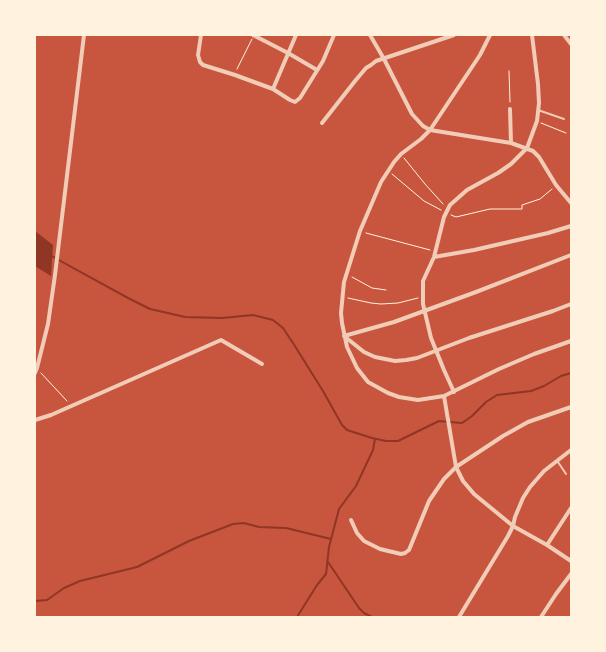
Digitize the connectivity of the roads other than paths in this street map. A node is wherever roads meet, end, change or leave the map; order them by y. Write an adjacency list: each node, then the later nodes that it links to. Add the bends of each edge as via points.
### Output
1 (84, 35): 33 (street, via 56,275)
2 (201, 35): 15 (street, via 198,55 203,65)
3 (253, 35): 12 (street)
4 (296, 35): 12 (street)
5 (334, 35): 14 (street)
6 (370, 35): 13 (street)
7 (454, 35): 13 (street)
8 (490, 35): 20 (street)
9 (532, 35): 17 (street)
10 (564, 35): 11 (street)
11 (571, 44)
12 (288, 53): 14 (street); 15 (street)
13 (384, 59): 19 (street, via 366,68); 20 (street, via 412,114)
14 (317, 70): 15 (street, via 297,101)
15 (273, 89)
16 (510, 109): 21 (street)
17 (538, 110): 18 (lane); 22 (street)
18 (564, 119)
19 (322, 123)
20 (430, 130): 21 (street); 29 (street, via 401,154 388,170 360,231 342,297)
21 (510, 143): 22 (street)
22 (527, 148): 23 (street, via 537,154); 26 (street, via 504,169 454,200 446,211)
23 (571, 203)
24 (571, 226): 26 (street, via 474,250)
25 (571, 255): 28 (street)
26 (434, 256): 28 (street, via 423,281)
27 (571, 304): 31 (street)
28 (425, 311): 29 (street); 31 (street)
29 (344, 336): 31 (street, via 364,352 395,361); 35 (street, via 357,368 376,387 410,400)
30 (571, 341): 34 (street, via 499,369)
31 (436, 352): 34 (street)
32 (262, 364): 37 (street, via 221,340)
33 (36, 371)
34 (454, 392): 35 (street)
35 (444, 396): 40 (street)
36 (571, 407): 40 (street, via 528,422)
37 (35, 420)
38 (571, 450): 39 (street)
39 (557, 460): 41 (lane); 44 (street, via 530,487)
40 (456, 467): 43 (street, via 429,501 405,553 380,549 364,541); 44 (street, via 467,487)
41 (566, 474)
42 (571, 508): 45 (street)
43 (351, 520)
44 (513, 526): 45 (street); 48 (street)
45 (547, 546): 46 (street)
46 (571, 561)
47 (571, 574): 49 (street)
48 (459, 617)
49 (541, 617)

